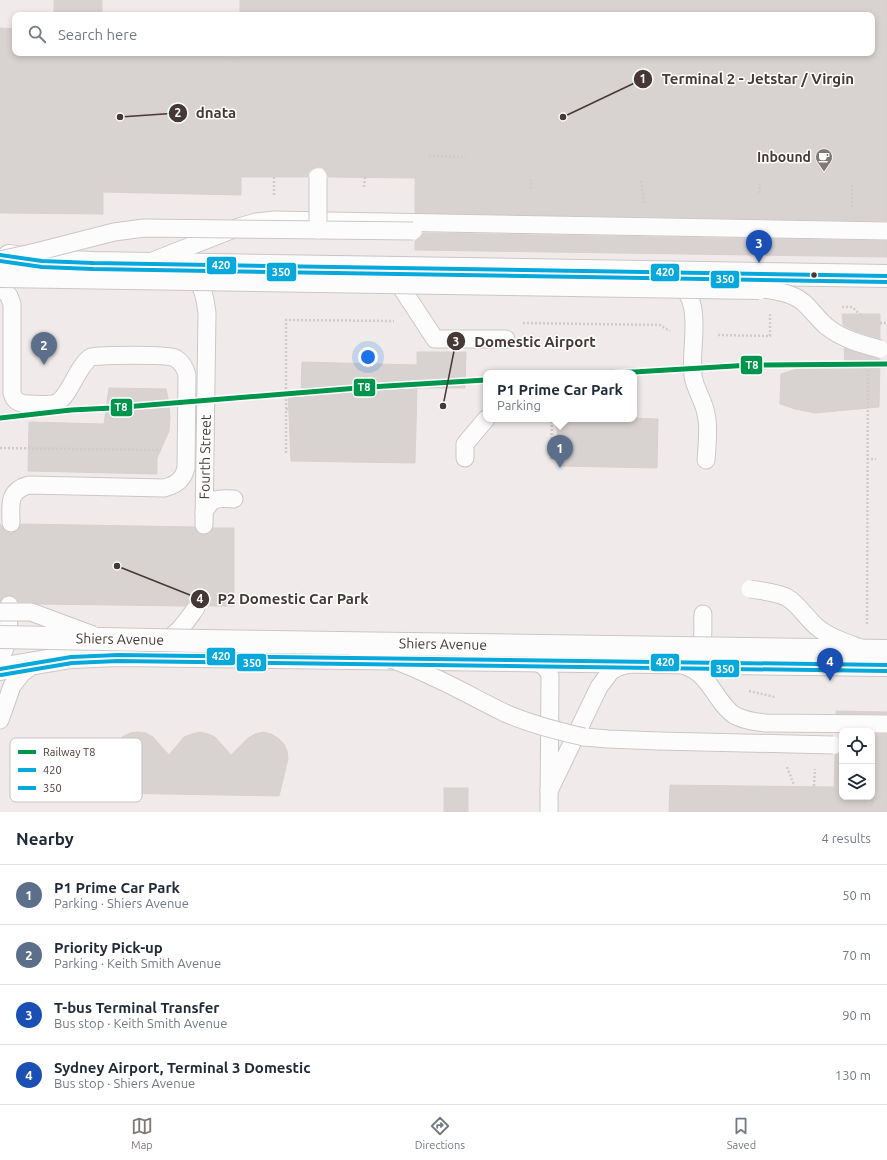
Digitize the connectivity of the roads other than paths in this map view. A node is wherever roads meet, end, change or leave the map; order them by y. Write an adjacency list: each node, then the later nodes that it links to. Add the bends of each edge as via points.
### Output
1 (318, 177): 2 (lane, bridge)
2 (318, 230): 4 (lane, bridge); 6 (lane, bridge, via 144,228 114,232)
3 (887, 230): 7 (lane, via 275,220 238,227)
4 (413, 231)
5 (0, 255): 7 (street, via 42,261)
6 (0, 260)
7 (144, 264): 8 (street)
8 (170, 264): 9 (street); 21 (lane, Fourth Street, via 193,275 205,296 207,321 204,518 208,504 212,500)
9 (389, 268): 10 (street); 16 (lane, via 435,339)
10 (654, 272): 12 (street); 20 (lane, via 679,283 692,303 693,376 707,415)
11 (0, 276): 15 (street, bridge)
12 (887, 276)
13 (0, 286): 22 (lane, via 12,304 12,393 16,400 24,404 51,404 59,401 84,363 91,357 170,356 182,363 187,375 186,468 184,476 179,481 164,488 29,485 12,495)
14 (887, 291): 15 (street, bridge)
15 (765, 298): 17 (lane, bridge, via 787,294 803,302 838,335)
16 (506, 339)
17 (883, 349)
18 (484, 422): 19 (lane, via 466,444)
19 (465, 458)
20 (706, 460)
21 (234, 498)
22 (11, 524)
23 (750, 589): 30 (lane, bridge, via 787,598 816,627 829,636)
24 (4, 608): 28 (lane, bridge, via 31,612); 32 (lane, via 8,634 6,648)
25 (196, 608): 31 (lane, via 171,638)
26 (702, 614): 35 (lane, via 700,650 697,655)
27 (0, 637): 28 (street, Shiers Avenue, bridge)
28 (102, 639): 29 (street, Shiers Avenue, bridge)
29 (327, 642): 30 (street, Shiers Avenue, bridge); 41 (lane, bridge, via 378,655 430,675 506,713 584,737)
30 (878, 651)
31 (143, 655): 33 (street, Shiers Avenue); 36 (street, Shiers Avenue, via 71,657)
32 (0, 657)
33 (529, 660): 34 (street, Shiers Avenue); 42 (lane, via 544,665 550,676)
34 (640, 662): 35 (street, Shiers Avenue); 42 (lane, via 618,666 599,687)
35 (677, 662): 37 (street, Shiers Avenue); 40 (lane, via 697,671 728,711 749,721)
36 (36, 663): 38 (street, Shiers Avenue); 39 (lane, via 22,673 12,686)
37 (887, 665)
38 (0, 669)
39 (0, 720)
40 (887, 724)
41 (833, 744)
42 (549, 791): 43 (lane)
43 (549, 812)

